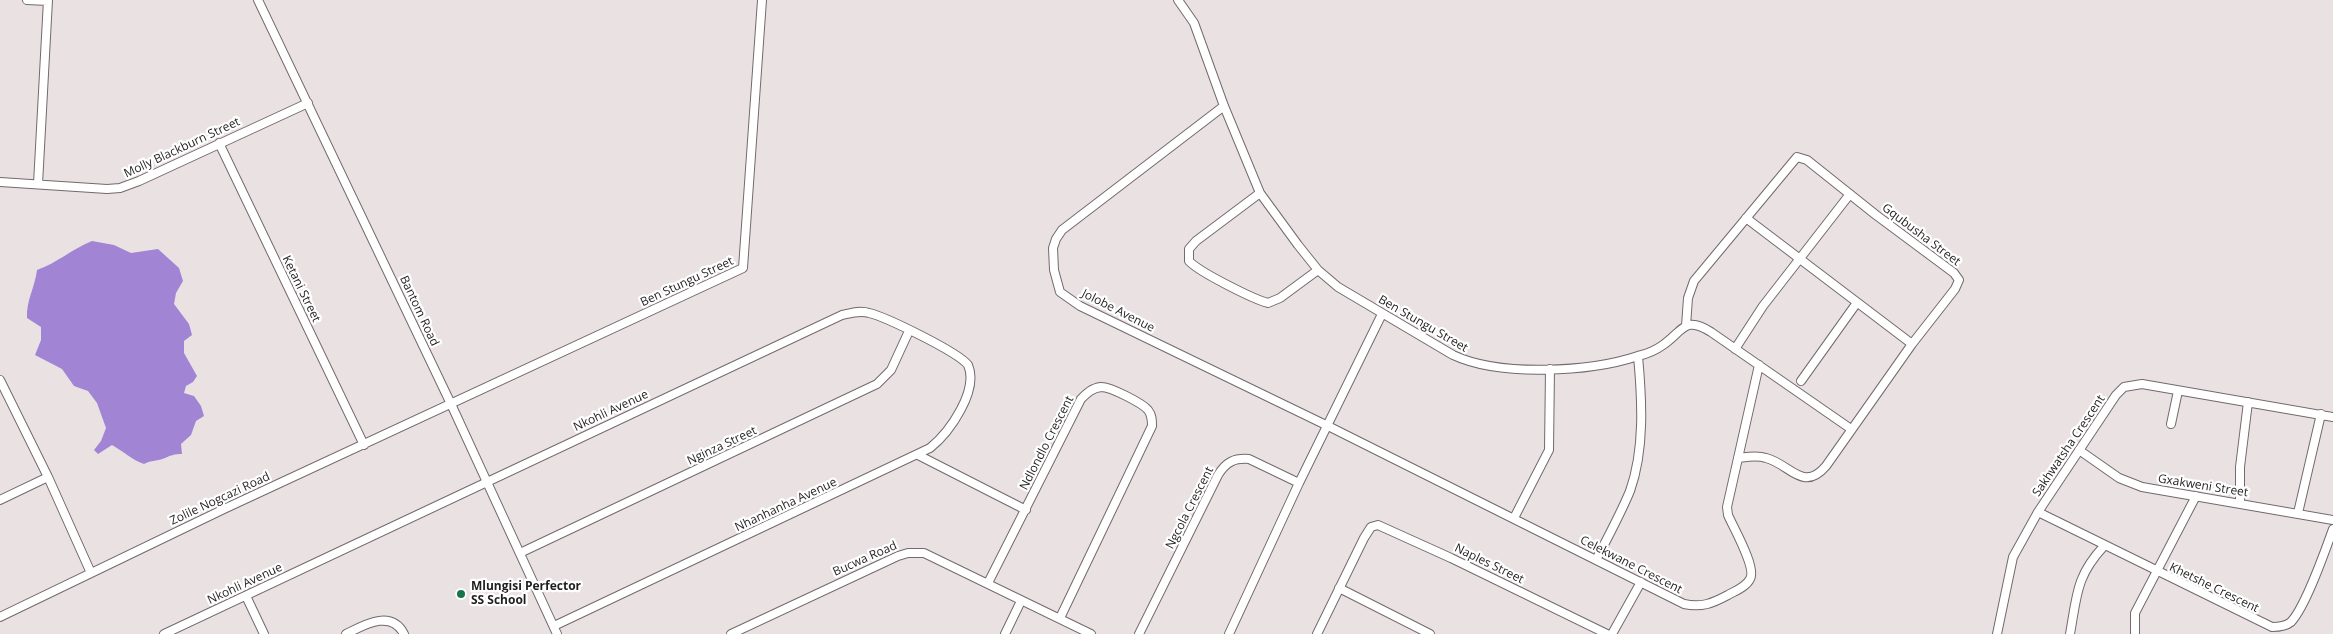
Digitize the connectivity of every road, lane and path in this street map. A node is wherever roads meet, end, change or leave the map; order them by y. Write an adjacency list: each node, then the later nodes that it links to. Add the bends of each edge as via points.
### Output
1 (27, 0): 5 (street)
2 (258, 0): 6 (street, Bantom Road)
3 (762, 0): 29 (street, Ben Stungu Street, via 743,268)
4 (1178, 0): 7 (street, Ben Stungu Street, via 1194,23)
5 (48, 1): 10 (street)
6 (308, 103): 8 (street, Molly Blackburn Street); 29 (street, Bantom Road)
7 (1224, 106): 11 (street, Ben Stungu Street); 33 (street, Jolobe Avenue, via 1062,230 1054,248 1054,270 1060,292 1080,306)
8 (218, 143): 10 (street, Molly Blackburn Street, via 120,188); 35 (street, Ketani Street)
9 (0, 182): 10 (street, Molly Blackburn Street)
10 (38, 184)
11 (1260, 193): 15 (street, Ben Stungu Street); 15 (street, via 1196,241 1189,249 1189,261 1194,267 1268,302 1280,298)
12 (1850, 194): 13 (street, Gqubusha Street, via 1803,157 1797,157); 14 (street); 20 (street, Gqubusha Street, via 1959,280)
13 (1746, 218): 14 (street); 18 (street, Gqubusha Street, via 1694,281 1688,298)
14 (1800, 260): 16 (street); 21 (street)
15 (1318, 270): 17 (street, Ben Stungu Street, via 1338,287)
16 (1856, 304): 20 (street); 25 (street)
17 (1382, 314): 24 (street, Ben Stungu Street, via 1468,362 1492,367); 33 (street)
18 (1686, 326): 21 (street, via 1703,327); 22 (street, Ben Stungu Street, via 1664,345)
19 (910, 331): 37 (street, Nkohli Avenue, via 961,358 968,365 971,378 952,426); 40 (street, Nkohli Avenue, via 867,312 842,315); 52 (street, Nginza Street, via 891,370 877,384)
20 (1912, 344): 34 (street, Gqubusha Street)
21 (1735, 348): 23 (street)
22 (1638, 356): 24 (street, Ben Stungu Street, via 1593,367); 53 (street, via 1641,407 1636,466 1630,489)
23 (1760, 365): 34 (street); 38 (street, Celekwane Crescent)
24 (1550, 369): 48 (street, via 1549,450)
25 (1801, 381)
26 (1, 383): 39 (street)
27 (2178, 391): 28 (street, Sakhwatsha Crescent); 32 (street); 36 (street, Sakhwatsha Crescent, via 2142,384 2124,387)
28 (2248, 402): 30 (street, Sakhwatsha Crescent); 44 (street, via 2240,467)
29 (451, 404): 35 (street, Zolile Nogcazi Road); 40 (street, Bantom Road)
30 (2321, 414): 31 (street, Sakhwatsha Crescent); 47 (street)
31 (2333, 417)
32 (2171, 424)
33 (1328, 426): 41 (street); 48 (street, Celekwane Crescent)
34 (1851, 429): 38 (street, Gqubusha Street, via 1821,472 1811,477 1798,476 1767,458)
35 (364, 445): 55 (street, Zolile Nogcazi Road)
36 (2079, 450): 42 (street, Gxakweni Street, via 2129,483); 46 (street, Sakhwatsha Crescent)
37 (918, 455): 45 (street); 63 (street, Nhanhanha Avenue)
38 (1738, 458): 57 (street, Celekwane Crescent, via 1728,515 1752,569 1750,580 1729,595 1701,607 1684,604)
39 (48, 477): 43 (street); 55 (street)
40 (487, 483): 52 (street, Bantom Road); 59 (street, Nkohli Avenue)
41 (1299, 483): 72 (street, Ngcola Crescent, via 1249,459 1240,458 1227,463 1218,475); 73 (street)
42 (2196, 496): 44 (street, Gxakweni Street); 54 (street)
43 (0, 500)
44 (2240, 503): 47 (street, Gxakweni Street)
45 (1026, 510): 56 (street, Ndlondlo Crescent); 62 (street, Ndlondlo Crescent, via 1075,410 1087,394 1105,387 1147,409 1152,426)
46 (2038, 512): 51 (street, Khetshe Crescent); 78 (street, Sakhwatsha Crescent, via 2013,557)
47 (2298, 513): 49 (street, Gxakweni Street)
48 (1514, 518): 53 (street, Celekwane Crescent)
49 (2333, 520)
50 (2333, 529): 54 (street, Khetshe Crescent, via 2297,612 2291,622 2283,626 2261,624)
51 (2104, 546): 54 (street, Khetshe Crescent); 79 (street, via 2091,560 2080,580)
52 (520, 553): 63 (street, Bantom Road)
53 (1596, 560): 57 (street, Celekwane Crescent)
54 (2158, 572): 80 (street, via 2135,613)
55 (91, 573): 61 (street, Zolile Nogcazi Road)
56 (988, 582): 60 (street, Bucwa Road); 69 (street, Bucwa Road, via 924,553 908,553)
57 (1641, 582): 77 (street)
58 (1339, 588): 74 (street); 75 (street); 76 (street, Naples Street, via 1371,527 1383,526)
59 (246, 596): 64 (street, Nkohli Avenue); 65 (street)
60 (1021, 600): 62 (street, Bucwa Road); 70 (street)
61 (0, 617)
62 (1060, 618): 71 (street, Bucwa Road)
63 (554, 626): 68 (street, Bantom Road)
64 (164, 634)
65 (264, 634)
66 (346, 634): 67 (street, via 384,620 397,625)
67 (404, 634)
68 (557, 634)
69 (731, 634)
70 (1005, 634)
71 (1091, 634)
72 (1139, 634)
73 (1230, 634)
74 (1317, 634)
75 (1430, 634)
76 (1607, 634)
77 (1612, 634)
78 (1997, 634)
79 (2070, 634)
80 (2135, 634)

